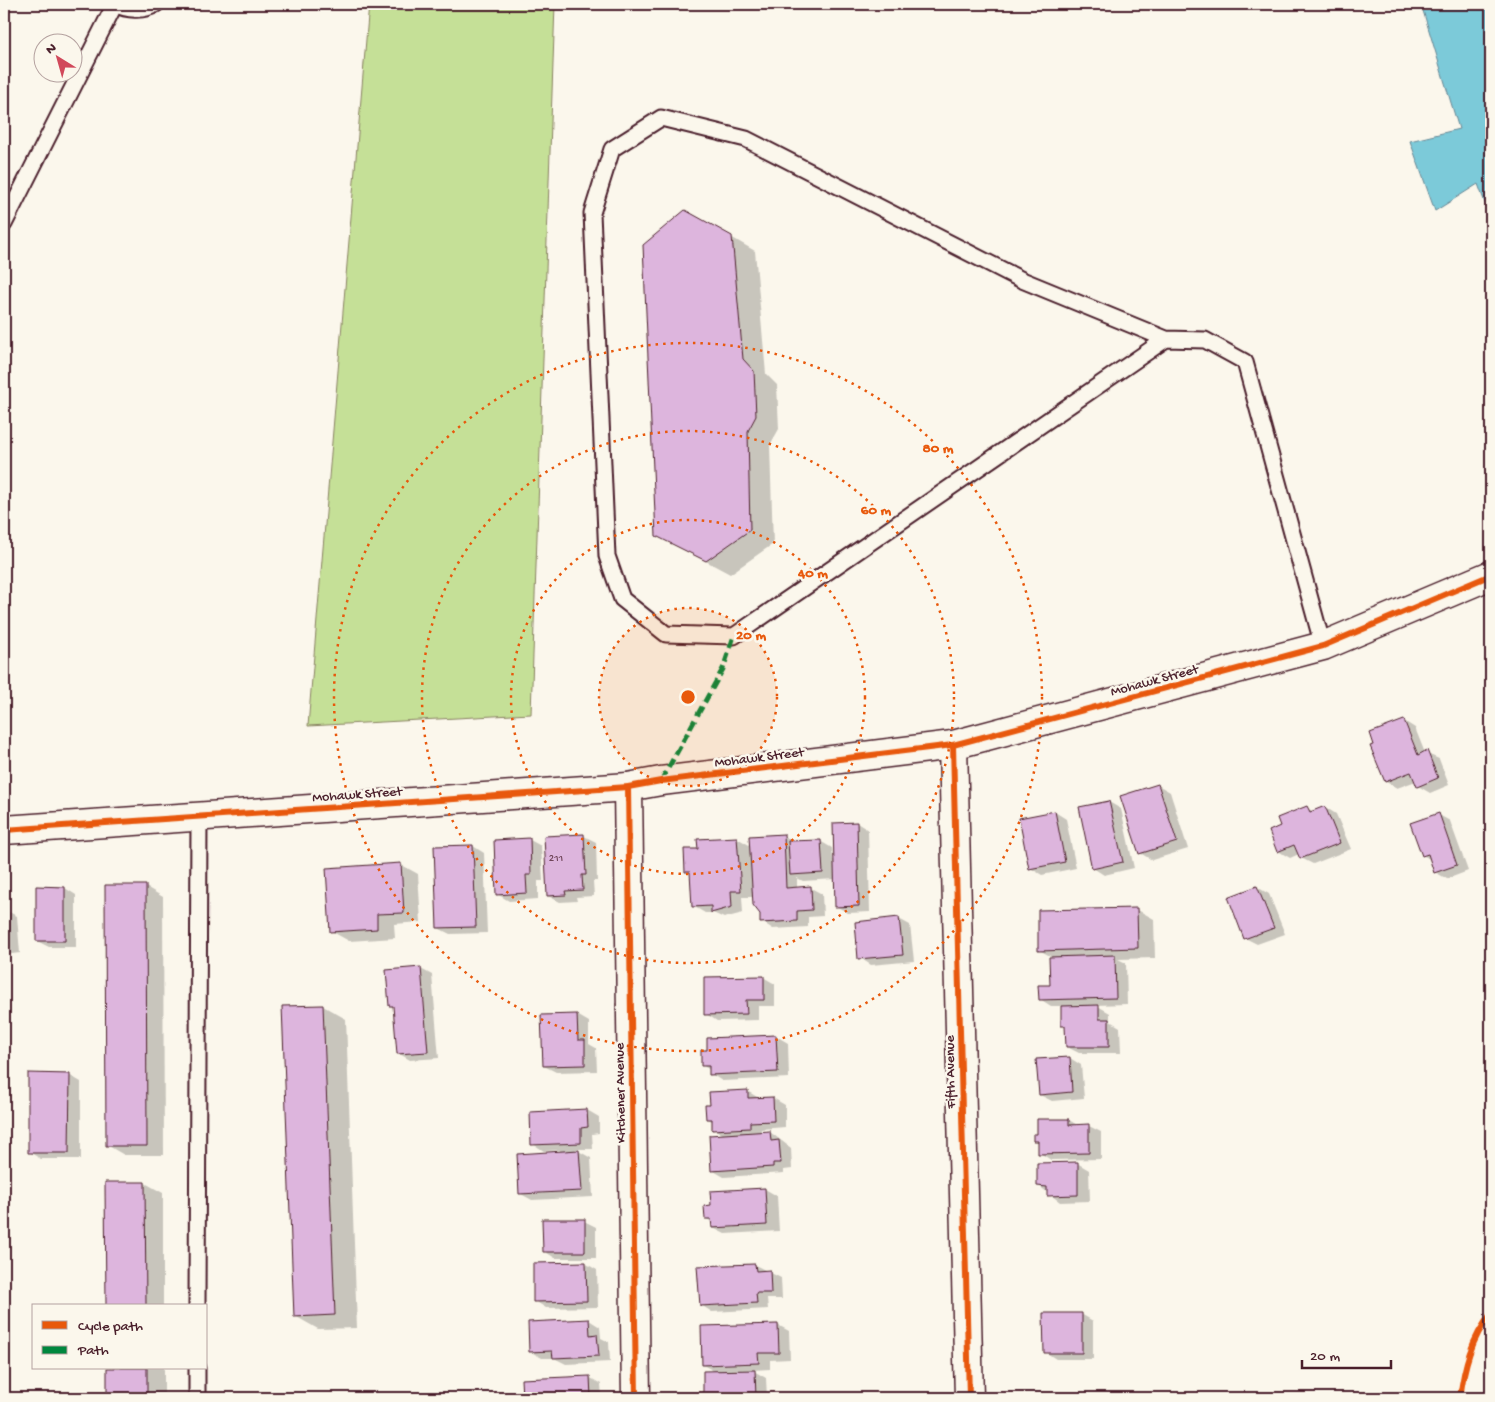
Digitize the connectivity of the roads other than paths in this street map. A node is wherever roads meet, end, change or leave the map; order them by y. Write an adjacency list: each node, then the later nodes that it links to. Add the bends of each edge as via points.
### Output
1 (114, 4): 2 (lane, via 127,9); 3 (lane)
2 (156, 4)
3 (4, 224)
4 (1166, 339): 4 (lane, via 734,636 666,634 622,599 607,556 592,213 612,149 662,118 746,139 1022,280); 6 (lane, via 1205,340 1245,362)
5 (1491, 575): 6 (street, Mohawk Street)
6 (1323, 646): 7 (street, Mohawk Street)
7 (953, 745): 8 (street, Mohawk Street); 15 (street, Fifth Avenue)
8 (628, 787): 9 (street, Mohawk Street); 14 (street, Kitchener Avenue)
9 (199, 817): 10 (street, Mohawk Street); 11 (lane)
10 (4, 830)
11 (197, 1304)
12 (197, 1370): 13 (lane)
13 (197, 1398)
14 (636, 1398)
15 (969, 1398)

